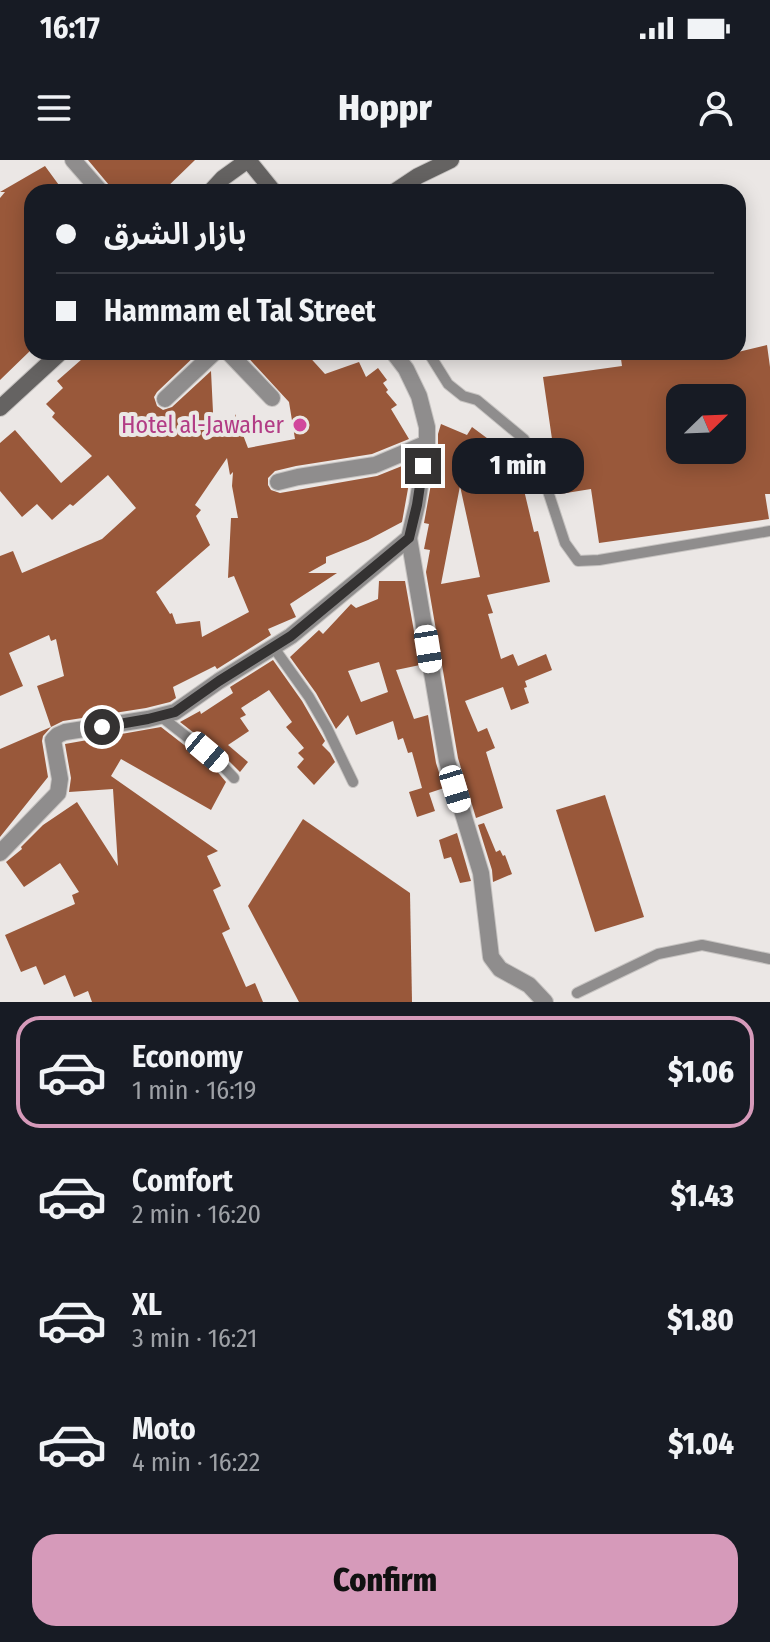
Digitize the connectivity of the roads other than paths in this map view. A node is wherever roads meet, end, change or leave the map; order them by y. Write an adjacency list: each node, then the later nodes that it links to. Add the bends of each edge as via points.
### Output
1 (73, 160): 4 (street)
2 (248, 160): 5 (main road); 6 (main road)
3 (451, 160): 7 (main road)
4 (94, 184)
5 (217, 184)
6 (264, 184)
7 (406, 184)
8 (52, 360): 15 (main road)
9 (206, 360): 14 (street)
10 (236, 360): 13 (street)
11 (399, 360): 16 (street, via 419,396)
12 (433, 360): 18 (lane, via 448,384 477,400 524,439 539,464 565,543 578,561)
13 (272, 398)
14 (165, 399)
15 (0, 408)
16 (427, 443): 17 (street, via 367,467); 19 (street)
17 (278, 482)
18 (770, 531)
19 (409, 538): 20 (street); 27 (street, via 447,761 481,873 491,957)
20 (274, 648): 21 (street, via 175,712); 23 (lane, via 309,697)
21 (159, 715): 22 (lane); 24 (street, via 58,735 53,740 58,793)
22 (234, 778)
23 (353, 782)
24 (0, 853)
25 (770, 959): 26 (lane, via 702,945 658,954)
26 (577, 993)
27 (545, 1002)

